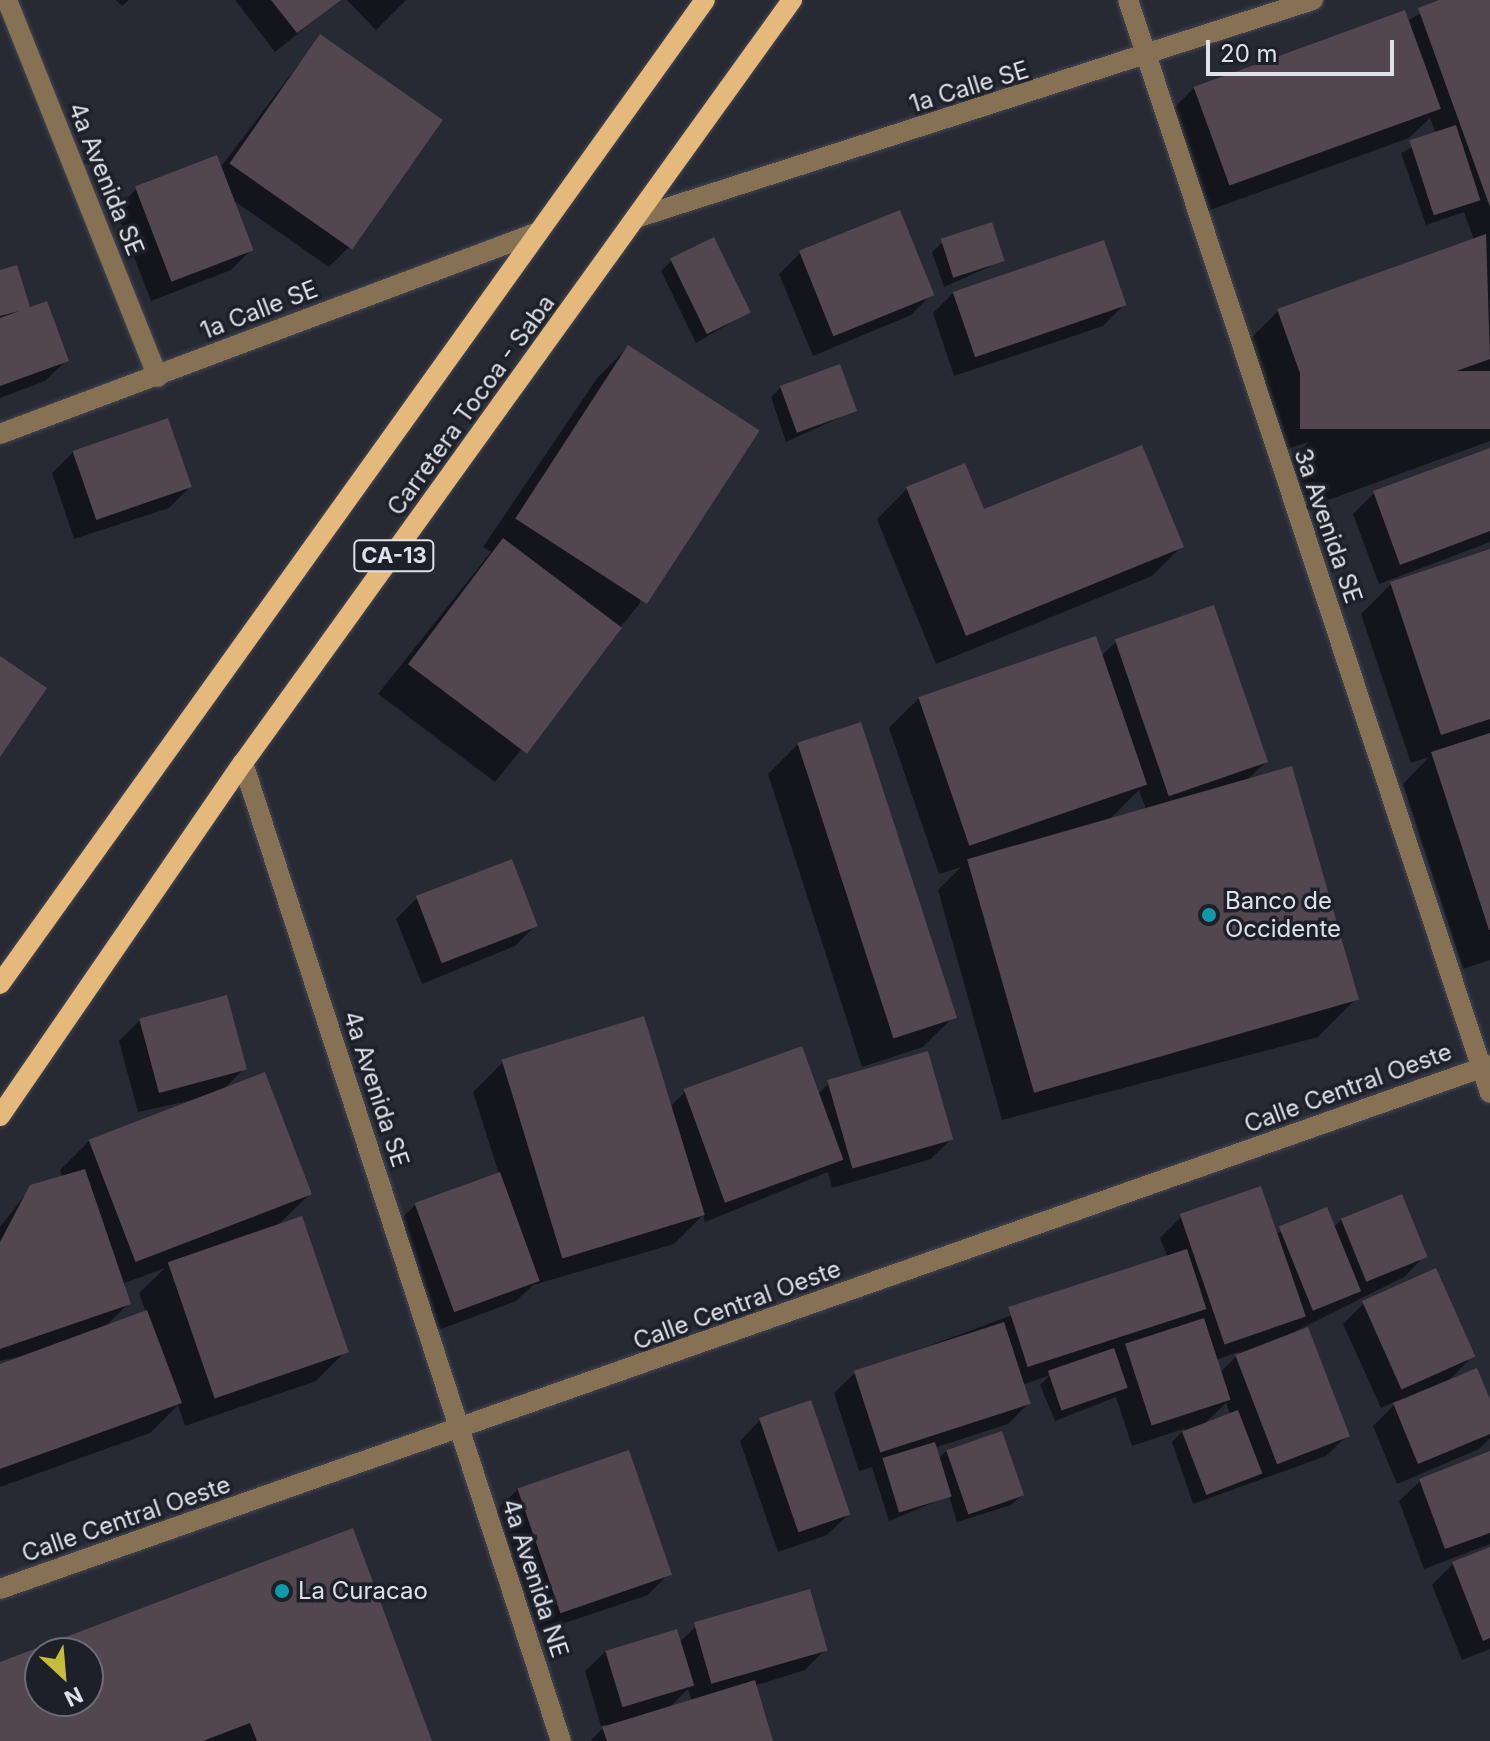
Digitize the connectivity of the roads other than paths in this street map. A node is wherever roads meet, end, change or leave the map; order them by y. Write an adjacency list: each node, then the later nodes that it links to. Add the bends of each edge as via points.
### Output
1 (7, 0): 9 (street, 4a Avenida SE)
2 (705, 0): 8 (main road, Carretera Tocoa - Saba / CA-13)
3 (792, 0): 7 (main road, Carretera Tocoa - Saba / CA-13)
4 (1128, 0): 6 (street, 3a Avenida SE)
5 (1313, 0): 6 (street, 1a Calle SE)
6 (1144, 59): 7 (street, 1a Calle SE); 13 (street, 3a Avenida SE)
7 (639, 217): 11 (main road, Carretera Tocoa - Saba / CA-13)
8 (536, 233): 9 (street, 1a Calle SE); 12 (main road, Carretera Tocoa - Saba / CA-13)
9 (158, 377): 10 (street, 1a Calle SE)
10 (0, 434)
11 (243, 763): 15 (main road, Carretera Tocoa - Saba / CA-13); 16 (street, 4a Avenida SE)
12 (0, 984)
13 (1486, 1066): 14 (street, 3a Avenida SE); 16 (street, Calle Central Oeste)
14 (1490, 1093)
15 (0, 1116)
16 (460, 1431): 17 (street, Calle Central Oeste); 18 (street, 4a Avenida NE)
17 (0, 1589)
18 (561, 1741)

